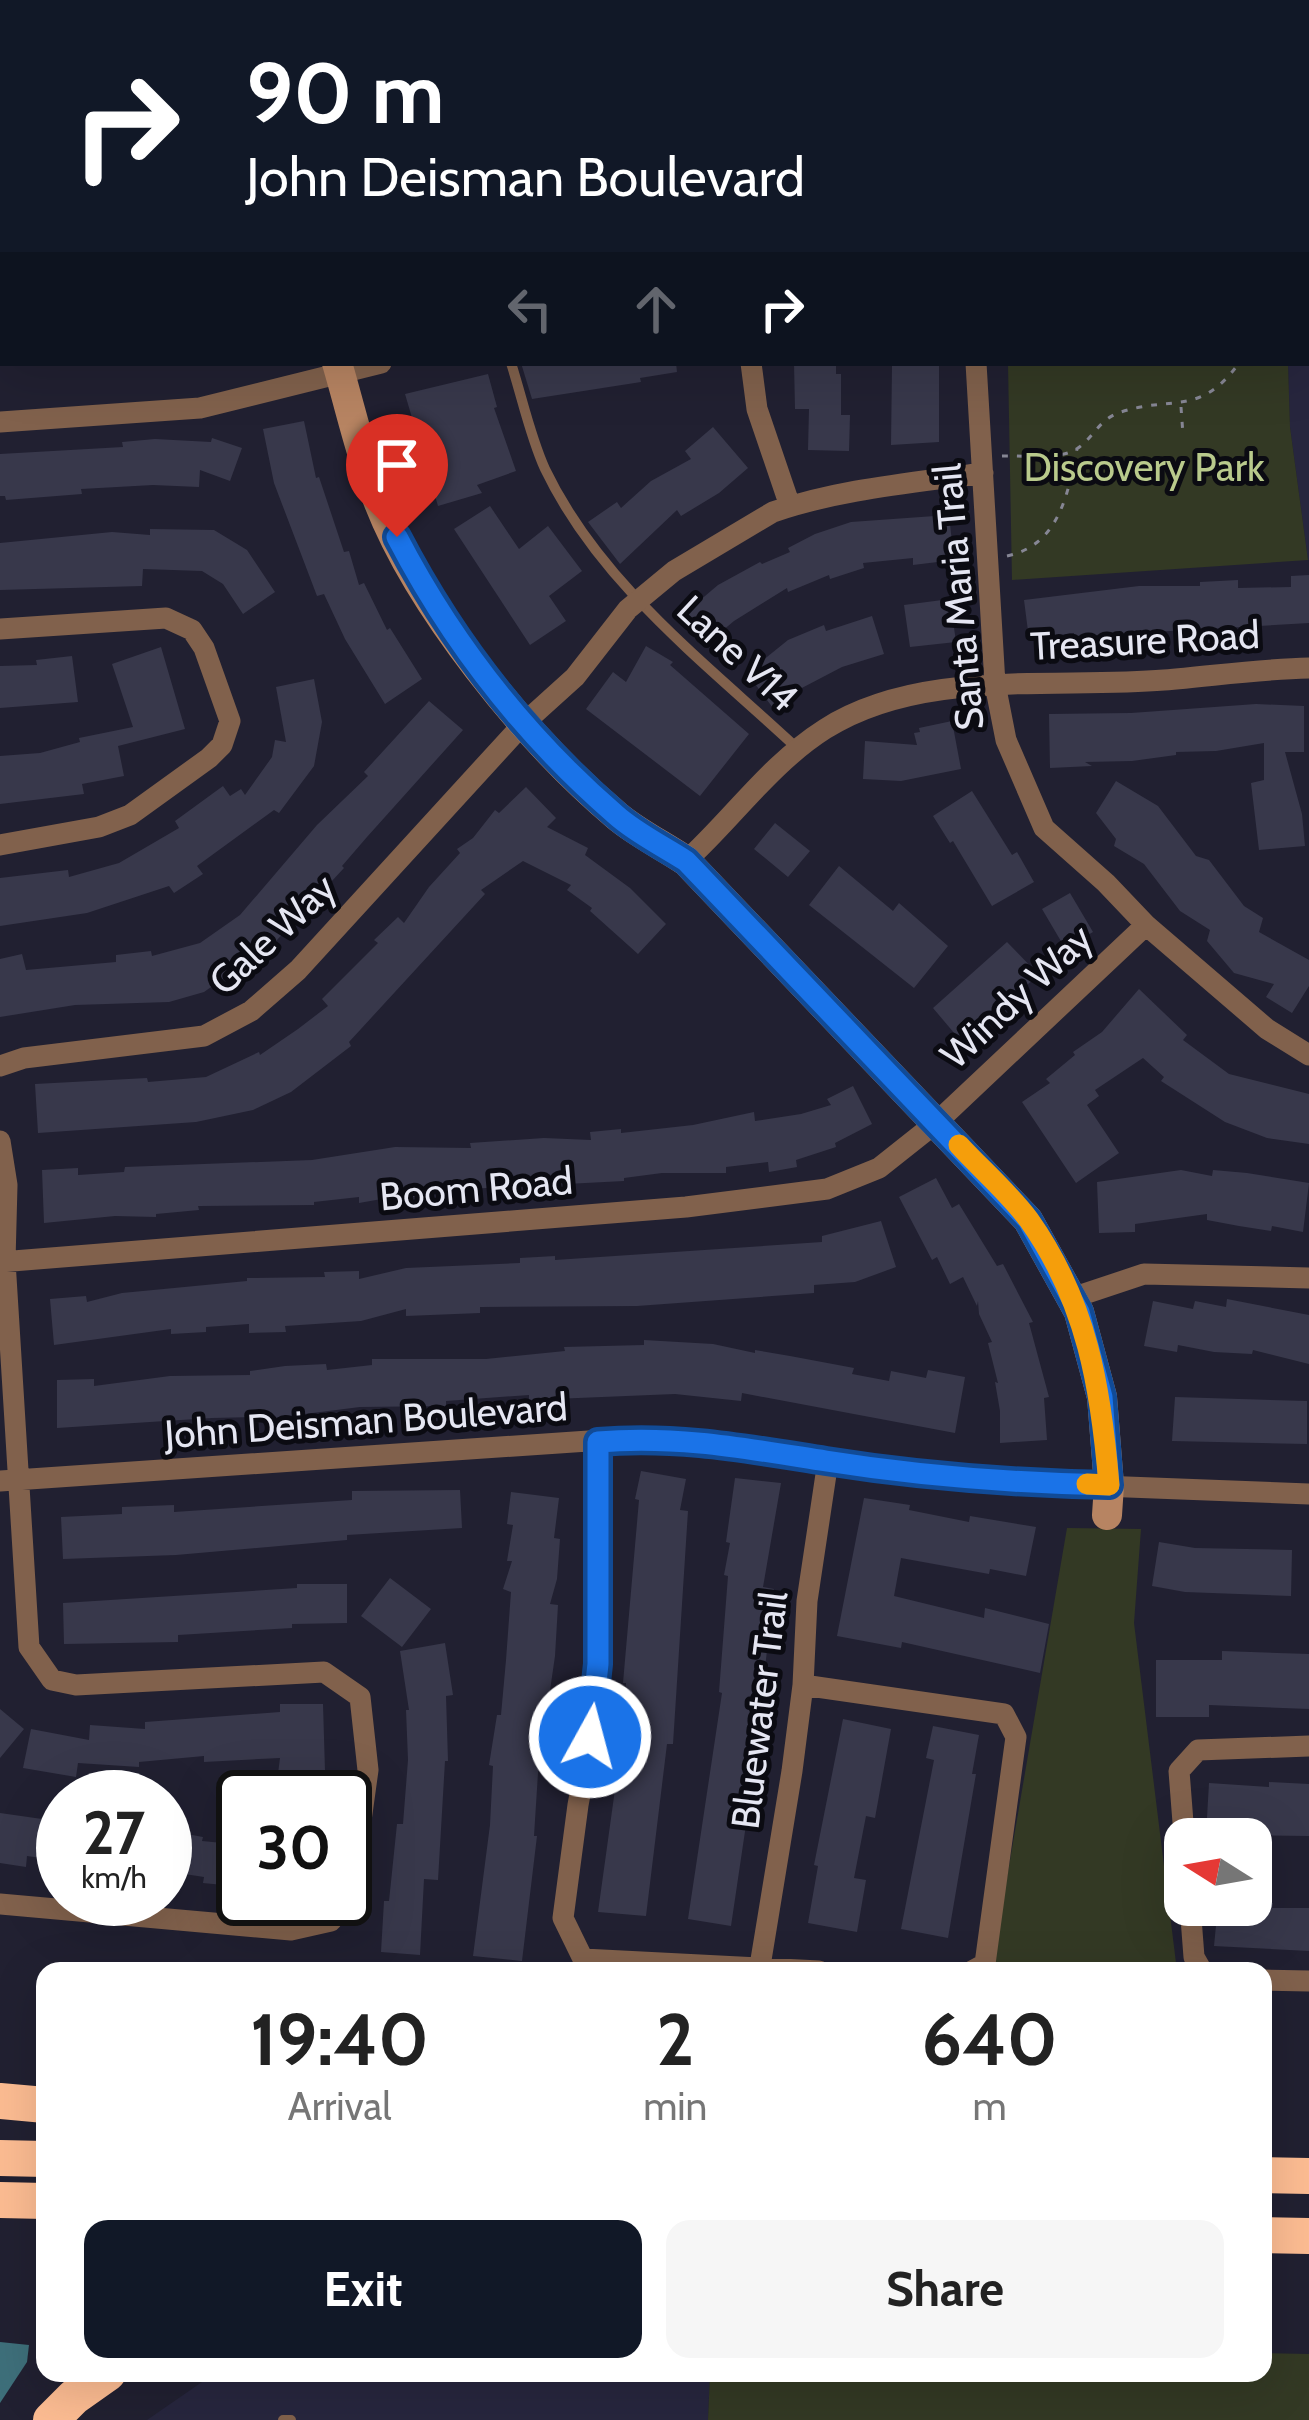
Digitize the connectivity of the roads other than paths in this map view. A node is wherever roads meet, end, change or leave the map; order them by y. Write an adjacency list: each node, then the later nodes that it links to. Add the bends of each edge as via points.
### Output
1 (513, 366): 8 (lane, Lane V14, via 544,466 587,543)
2 (752, 366): 7 (street, via 757,409)
3 (976, 366): 6 (street, Santa Maria Trail)
4 (338, 367): 5 (street, via 200,408); 12 (street, via 377,498 468,655)
5 (0, 422)
6 (981, 465): 7 (street, Gale Way); 11 (street, Santa Maria Trail)
7 (790, 506): 8 (street, Gale Way, via 700,554)
8 (638, 600): 12 (street, Gale Way, via 575,677); 13 (lane, Lane V14)
9 (0, 629): 14 (street, via 166,618 192,630 204,648 230,721 209,758 130,815)
10 (1309, 668): 11 (street, Treasure Road)
11 (995, 684): 13 (street, Treasure Road, via 875,706); 16 (street, Santa Maria Trail, via 1006,740 1044,828)
12 (523, 724): 15 (street, via 619,818); 18 (street, Gale Way, via 251,1011 204,1036)
13 (799, 749): 15 (street, Treasure Road)
14 (0, 845)
15 (686, 861): 19 (street)
16 (1146, 925): 17 (street, Santa Maria Trail, via 1267,1029); 19 (street, Windy Way)
17 (1309, 1054)
18 (0, 1066)
19 (937, 1122): 21 (street, Boom Road, via 879,1168 792,1195); 23 (street, via 1028,1220)
20 (0, 1142): 21 (street)
21 (3, 1262): 26 (street)
22 (1309, 1278): 23 (street, via 1144,1274)
23 (1072, 1298): 28 (street, via 1102,1397)
24 (598, 1442): 25 (street, John Deisman Boulevard, via 647,1437); 26 (street, John Deisman Boulevard); 34 (street, via 597,1703 563,1918 583,1960)
25 (828, 1461): 28 (street, John Deisman Boulevard); 29 (street, Bluewater Trail)
26 (11, 1480): 32 (street, via 29,1647 52,1680 98,1686 324,1672 360,1697 368,1769 350,1893 331,1921 291,1930)
27 (1309, 1494): 28 (street, John Deisman Boulevard)
28 (1108, 1500)
29 (802, 1685): 35 (street, Bluewater Trail); 36 (street, via 1004,1714 1016,1738)
30 (1309, 1746): 31 (street, via 1198,1750 1179,1771)
31 (1183, 1818)
32 (0, 1904)
33 (1192, 1926): 37 (street)
34 (642, 1962)
35 (761, 1962)
36 (985, 1962)
37 (1196, 1962)
38 (1272, 1980): 39 (street)
39 (1309, 1981)
40 (0, 2102): 41 (highway)
41 (36, 2104)
42 (0, 2158): 43 (highway)
43 (36, 2159)
44 (1272, 2175): 45 (highway)
45 (1309, 2176)
46 (0, 2200): 47 (highway)
47 (36, 2201)
48 (1272, 2235): 49 (highway)
49 (1309, 2236)
50 (95, 2382): 51 (highway)
51 (51, 2420)

